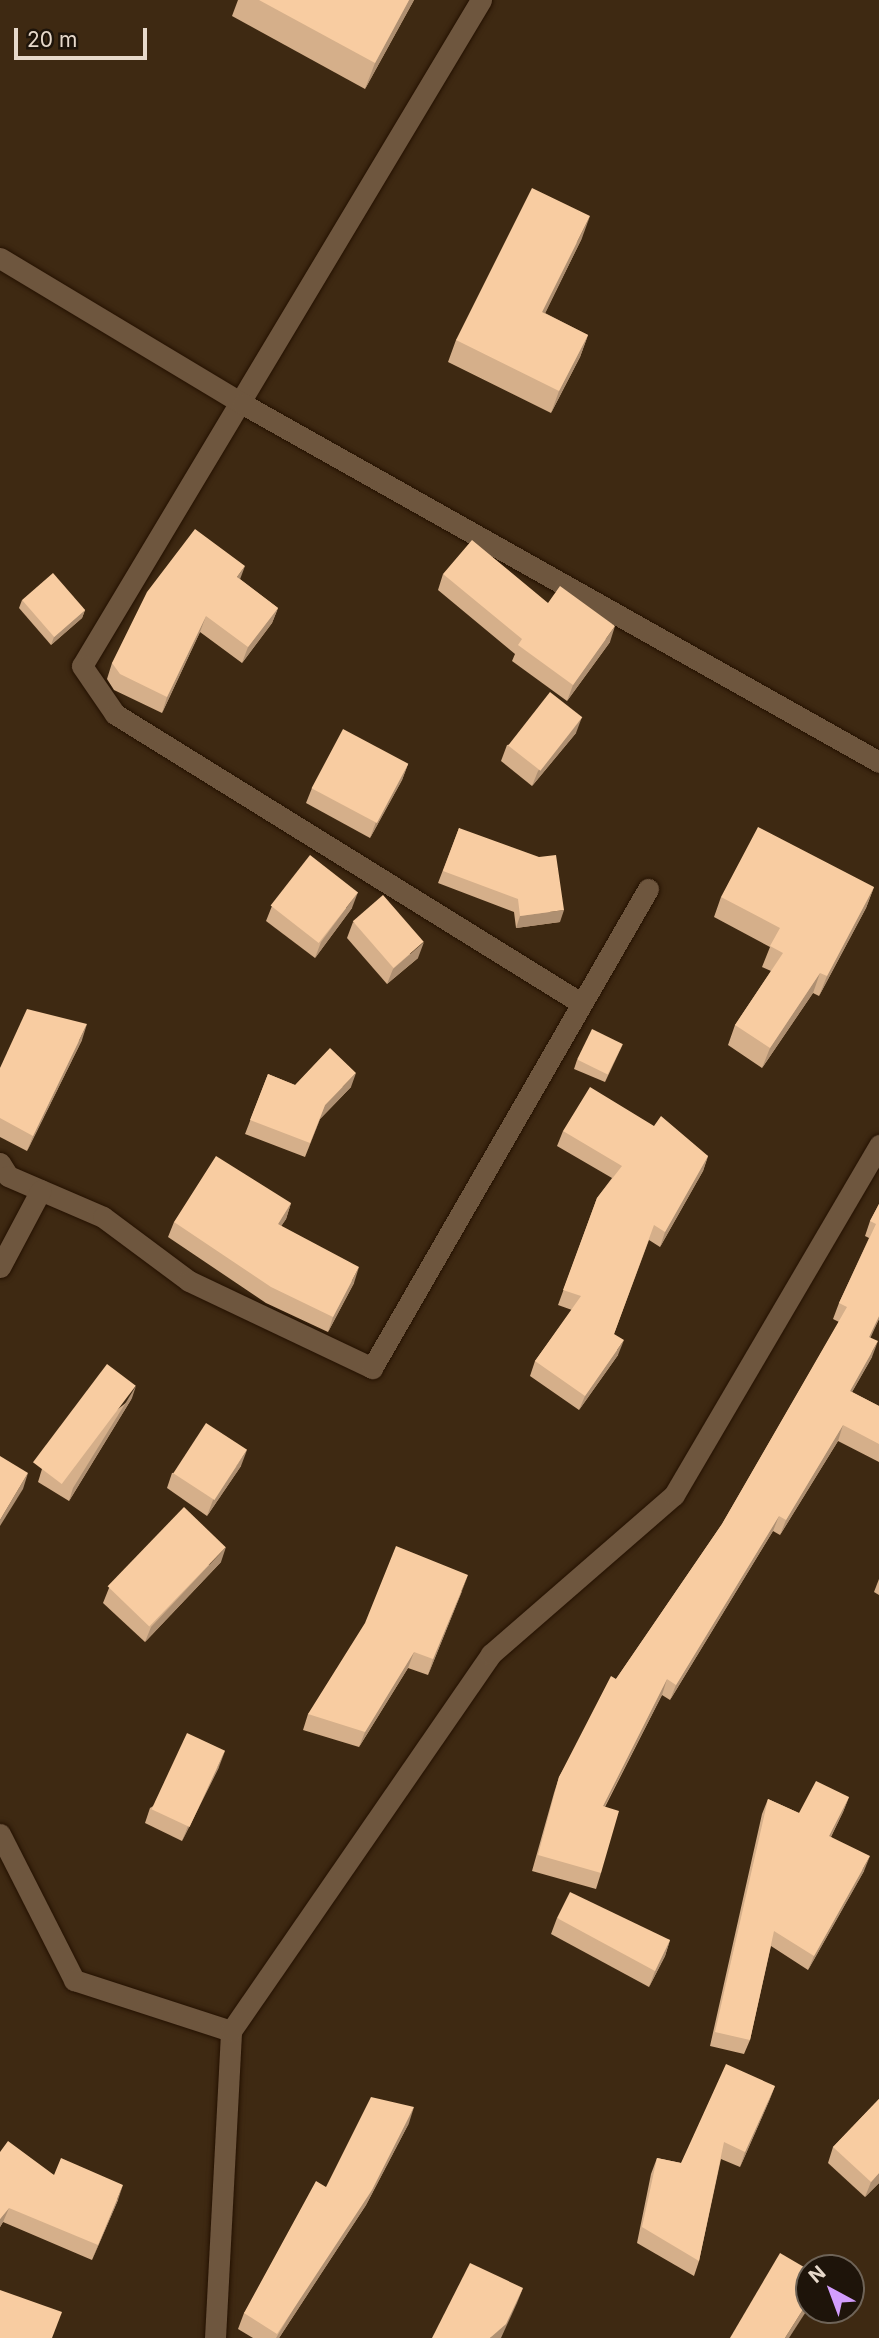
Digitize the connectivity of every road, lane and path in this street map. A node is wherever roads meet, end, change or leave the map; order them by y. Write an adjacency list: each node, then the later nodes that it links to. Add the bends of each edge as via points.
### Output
1 (481, 0): 3 (street)
2 (0, 258): 3 (street)
3 (243, 404): 4 (street); 6 (street, via 82,666 115,714)
4 (879, 762)
5 (648, 889): 6 (street)
6 (581, 1003): 9 (street, via 372,1368 189,1281 103,1217)
7 (879, 1145): 12 (street, via 674,1496 491,1654)
8 (0, 1163): 9 (street, via 8,1176)
9 (41, 1190): 10 (street)
10 (0, 1268)
11 (0, 1835): 12 (street, via 75,1980)
12 (231, 2031): 13 (street)
13 (215, 2338)

